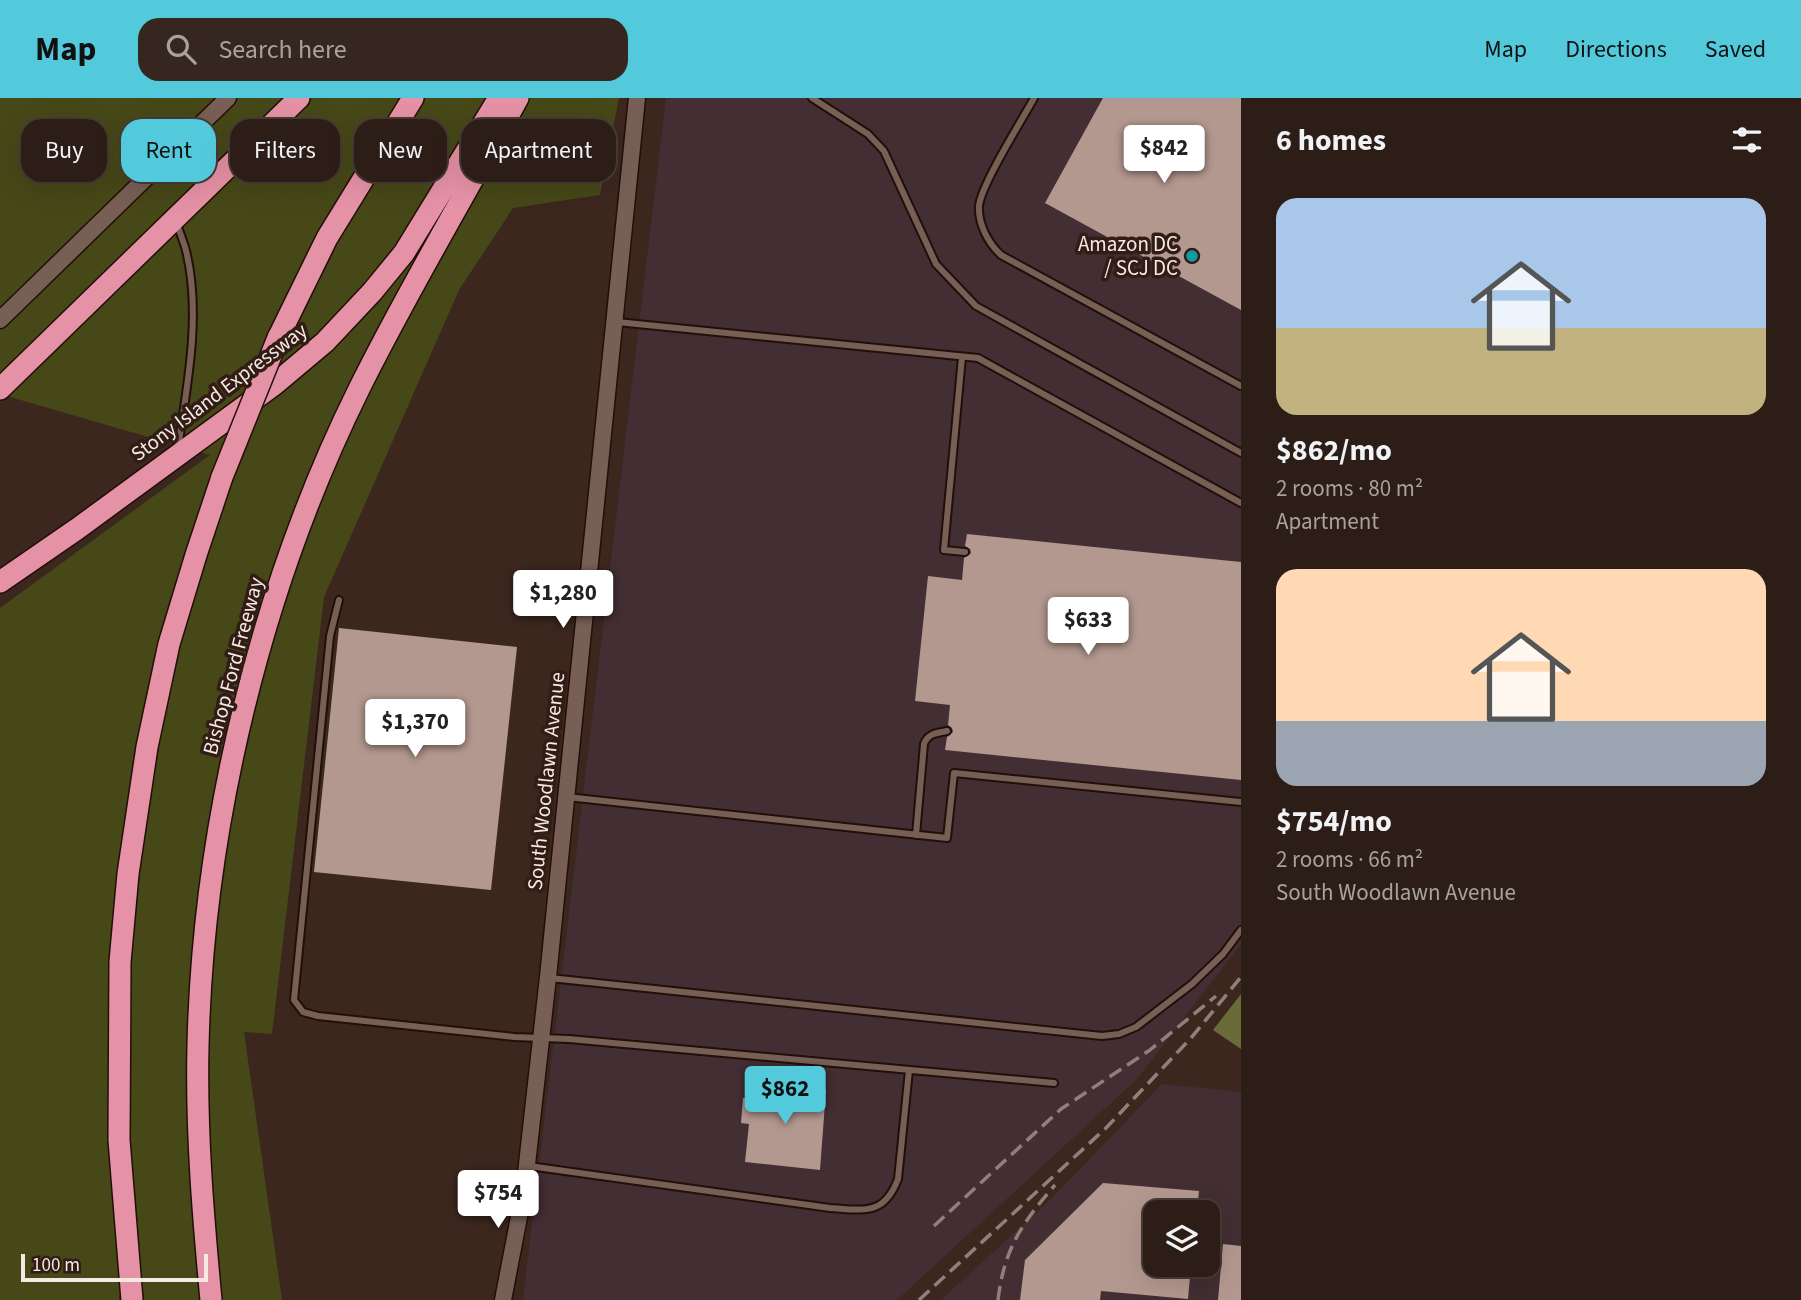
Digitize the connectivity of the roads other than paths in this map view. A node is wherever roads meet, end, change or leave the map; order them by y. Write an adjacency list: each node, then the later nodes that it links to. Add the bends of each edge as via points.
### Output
1 (229, 98): 10 (street)
2 (299, 98): 9 (highway)
3 (413, 98): 31 (highway, bridge, via 327,238 278,338 222,477 169,644 147,747 120,962 119,1140)
4 (499, 98): 16 (highway, Stony Island Expressway, via 404,253 372,292 325,342)
5 (518, 98): 32 (highway, Bishop Ford Freeway, via 359,390 286,566 247,698 216,850 198,1044 201,1189)
6 (637, 98): 11 (street, South Woodlawn Avenue)
7 (812, 98): 15 (lane, via 868,134 884,151 936,264 976,306)
8 (1034, 98): 13 (lane, via 981,194 980,218 993,247)
9 (176, 219): 14 (highway); 16 (lane, via 187,255 192,298 190,361)
10 (0, 320)
11 (614, 322): 12 (lane); 22 (street, South Woodlawn Avenue)
12 (962, 356): 17 (lane, via 988,363); 18 (lane, via 944,550)
13 (1241, 386)
14 (0, 389)
15 (1241, 453)
16 (177, 456): 19 (highway, Stony Island Expressway)
17 (1241, 503)
18 (965, 552)
19 (0, 582)
20 (339, 600): 27 (lane, via 330,636 294,1000 303,1012 318,1016)
21 (947, 731): 24 (lane, via 933,733 924,744)
22 (565, 797): 24 (lane); 26 (street, South Woodlawn Avenue)
23 (1241, 802): 24 (lane, via 954,773 947,838)
24 (916, 835)
25 (1241, 930): 26 (lane, via 1192,984 1136,1027 1102,1036)
26 (548, 977): 27 (street, South Woodlawn Avenue)
27 (541, 1037): 28 (lane); 30 (street, South Woodlawn Avenue)
28 (909, 1070): 29 (lane); 30 (lane, via 898,1179 892,1196 866,1210)
29 (1054, 1083)
30 (527, 1166): 33 (street, South Woodlawn Avenue)
31 (132, 1298)
32 (211, 1300)
33 (503, 1300)

